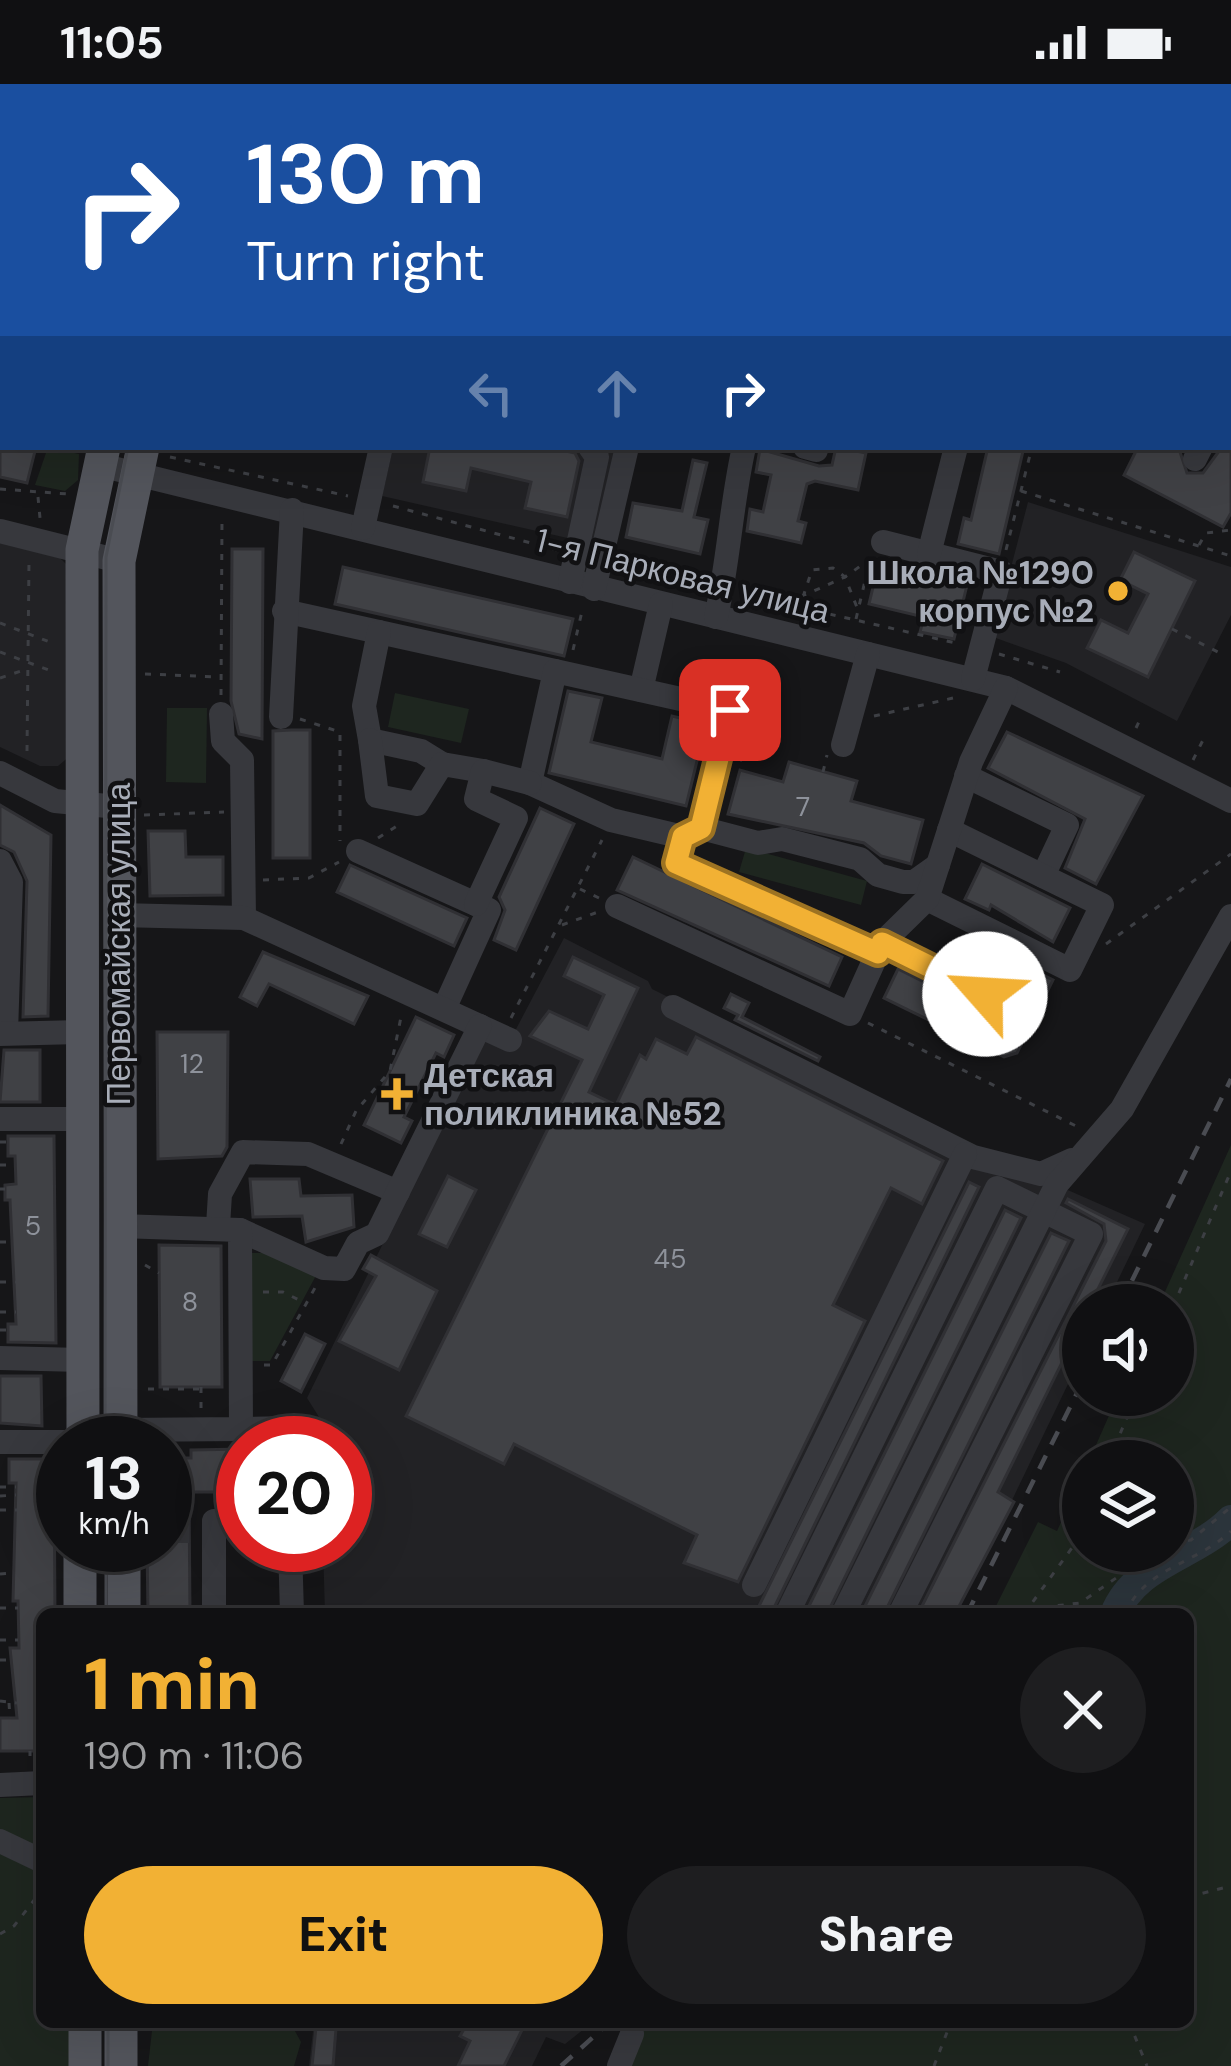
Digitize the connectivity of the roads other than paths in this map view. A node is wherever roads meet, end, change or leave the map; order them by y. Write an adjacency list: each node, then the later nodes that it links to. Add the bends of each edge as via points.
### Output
1 (380, 450): 9 (street)
2 (592, 450): 15 (street)
3 (626, 450): 15 (street)
4 (743, 450): 18 (street)
5 (955, 450): 13 (street)
6 (92, 459): 7 (street, 1-я Парковая улица); 11 (main road, Первомайская улица)
7 (139, 460): 8 (street, 1-я Парковая улица); 14 (main road, Первомайская улица)
8 (292, 510): 9 (street, 1-я Парковая улица); 17 (street)
9 (363, 528): 15 (street, 1-я Парковая улица)
10 (0, 531): 11 (street)
11 (82, 550): 14 (street); 35 (main road, Первомайская улица)
12 (876, 552): 13 (street)
13 (929, 554): 22 (street, via 1000,572)
14 (119, 561): 36 (main road, Первомайская улица)
15 (583, 592): 16 (street, 1-я Парковая улица)
16 (661, 604): 18 (street, 1-я Парковая улица); 24 (street)
17 (284, 611): 19 (street); 26 (street)
18 (716, 617): 20 (street, 1-я Парковая улица)
19 (379, 632): 21 (street); 27 (street, via 364,706)
20 (868, 654): 22 (street, 1-я Парковая улица); 28 (street)
21 (561, 672): 24 (street); 33 (street)
22 (966, 687): 23 (street, 1-я Парковая улица)
23 (1006, 688): 32 (street); 34 (street, 1-я Парковая улица)
24 (641, 690): 38 (street, via 730,710)
25 (220, 714): 48 (street, via 223,741 242,760)
26 (281, 717)
27 (370, 740): 29 (street); 29 (street, via 377,796 417,804)
28 (839, 744)
29 (442, 764): 30 (street)
30 (483, 771): 33 (street); 44 (street, via 476,799 515,818)
31 (0, 773): 35 (street, via 55,801)
32 (966, 776): 37 (street); 42 (street, via 1067,825)
33 (530, 783): 38 (street, via 611,820)
34 (1231, 801)
35 (80, 804): 36 (street); 54 (main road, Первомайская улица)
36 (127, 811): 46 (main road, Первомайская улица)
37 (949, 830): 41 (street); 42 (street)
38 (692, 832): 41 (street, via 782,839 860,860 903,882); 50 (street, via 676,863)
39 (349, 856): 44 (street)
40 (0, 861): 51 (street, via 11,882)
41 (938, 865): 43 (street)
42 (1042, 875): 49 (street, via 1102,905 1070,970)
43 (927, 899): 49 (street); 50 (street)
44 (476, 904): 53 (street, via 489,910)
45 (617, 906): 50 (street, via 850,1014)
46 (118, 915): 48 (street); 62 (main road, Первомайская улица, via 132,1008)
47 (1231, 916): 59 (street, via 1133,1091)
48 (244, 918): 53 (street)
49 (1011, 940): 50 (street, via 985,994)
50 (880, 948)
51 (4, 1001): 55 (street)
52 (673, 1007): 58 (street)
53 (444, 1009): 60 (street, via 497,1034)
54 (80, 1032): 55 (street); 56 (main road, Первомайская улица)
55 (3, 1034)
56 (82, 1119): 57 (street); 65 (main road, Первомайская улица)
57 (4, 1131)
58 (965, 1154): 59 (street, via 1041,1174); 76 (street)
59 (1072, 1160): 61 (street)
60 (398, 1192): 63 (street, via 377,1234 358,1243 344,1270); 63 (street, via 308,1154 248,1148 220,1194)
61 (1044, 1210): 81 (street, via 997,1188); 82 (street); 83 (street, via 1091,1234)
62 (119, 1226): 63 (street); 67 (main road, Первомайская улица)
63 (229, 1228): 68 (street, via 240,1292)
64 (0, 1358): 65 (street)
65 (82, 1360): 66 (main road, Первомайская улица)
66 (83, 1416)
67 (121, 1416)
68 (241, 1416)
69 (0, 1442): 70 (street); 71 (street)
70 (36, 1442)
71 (0, 1460)
72 (216, 1522): 79 (street, via 202,1531)
73 (80, 1572): 77 (main road)
74 (124, 1572): 78 (main road)
75 (291, 1572): 80 (street)
76 (754, 1585)
77 (80, 1608)
78 (124, 1608)
79 (213, 1608)
80 (292, 1608)
81 (790, 1608)
82 (846, 1608)
83 (902, 1608)
84 (36, 1783): 85 (street)
85 (0, 1785)
86 (0, 1841): 87 (street)
87 (36, 1858)
88 (85, 2028): 91 (main road)
89 (121, 2028): 92 (main road)
90 (632, 2034): 93 (street)
91 (85, 2066)
92 (121, 2066)
93 (619, 2066)

